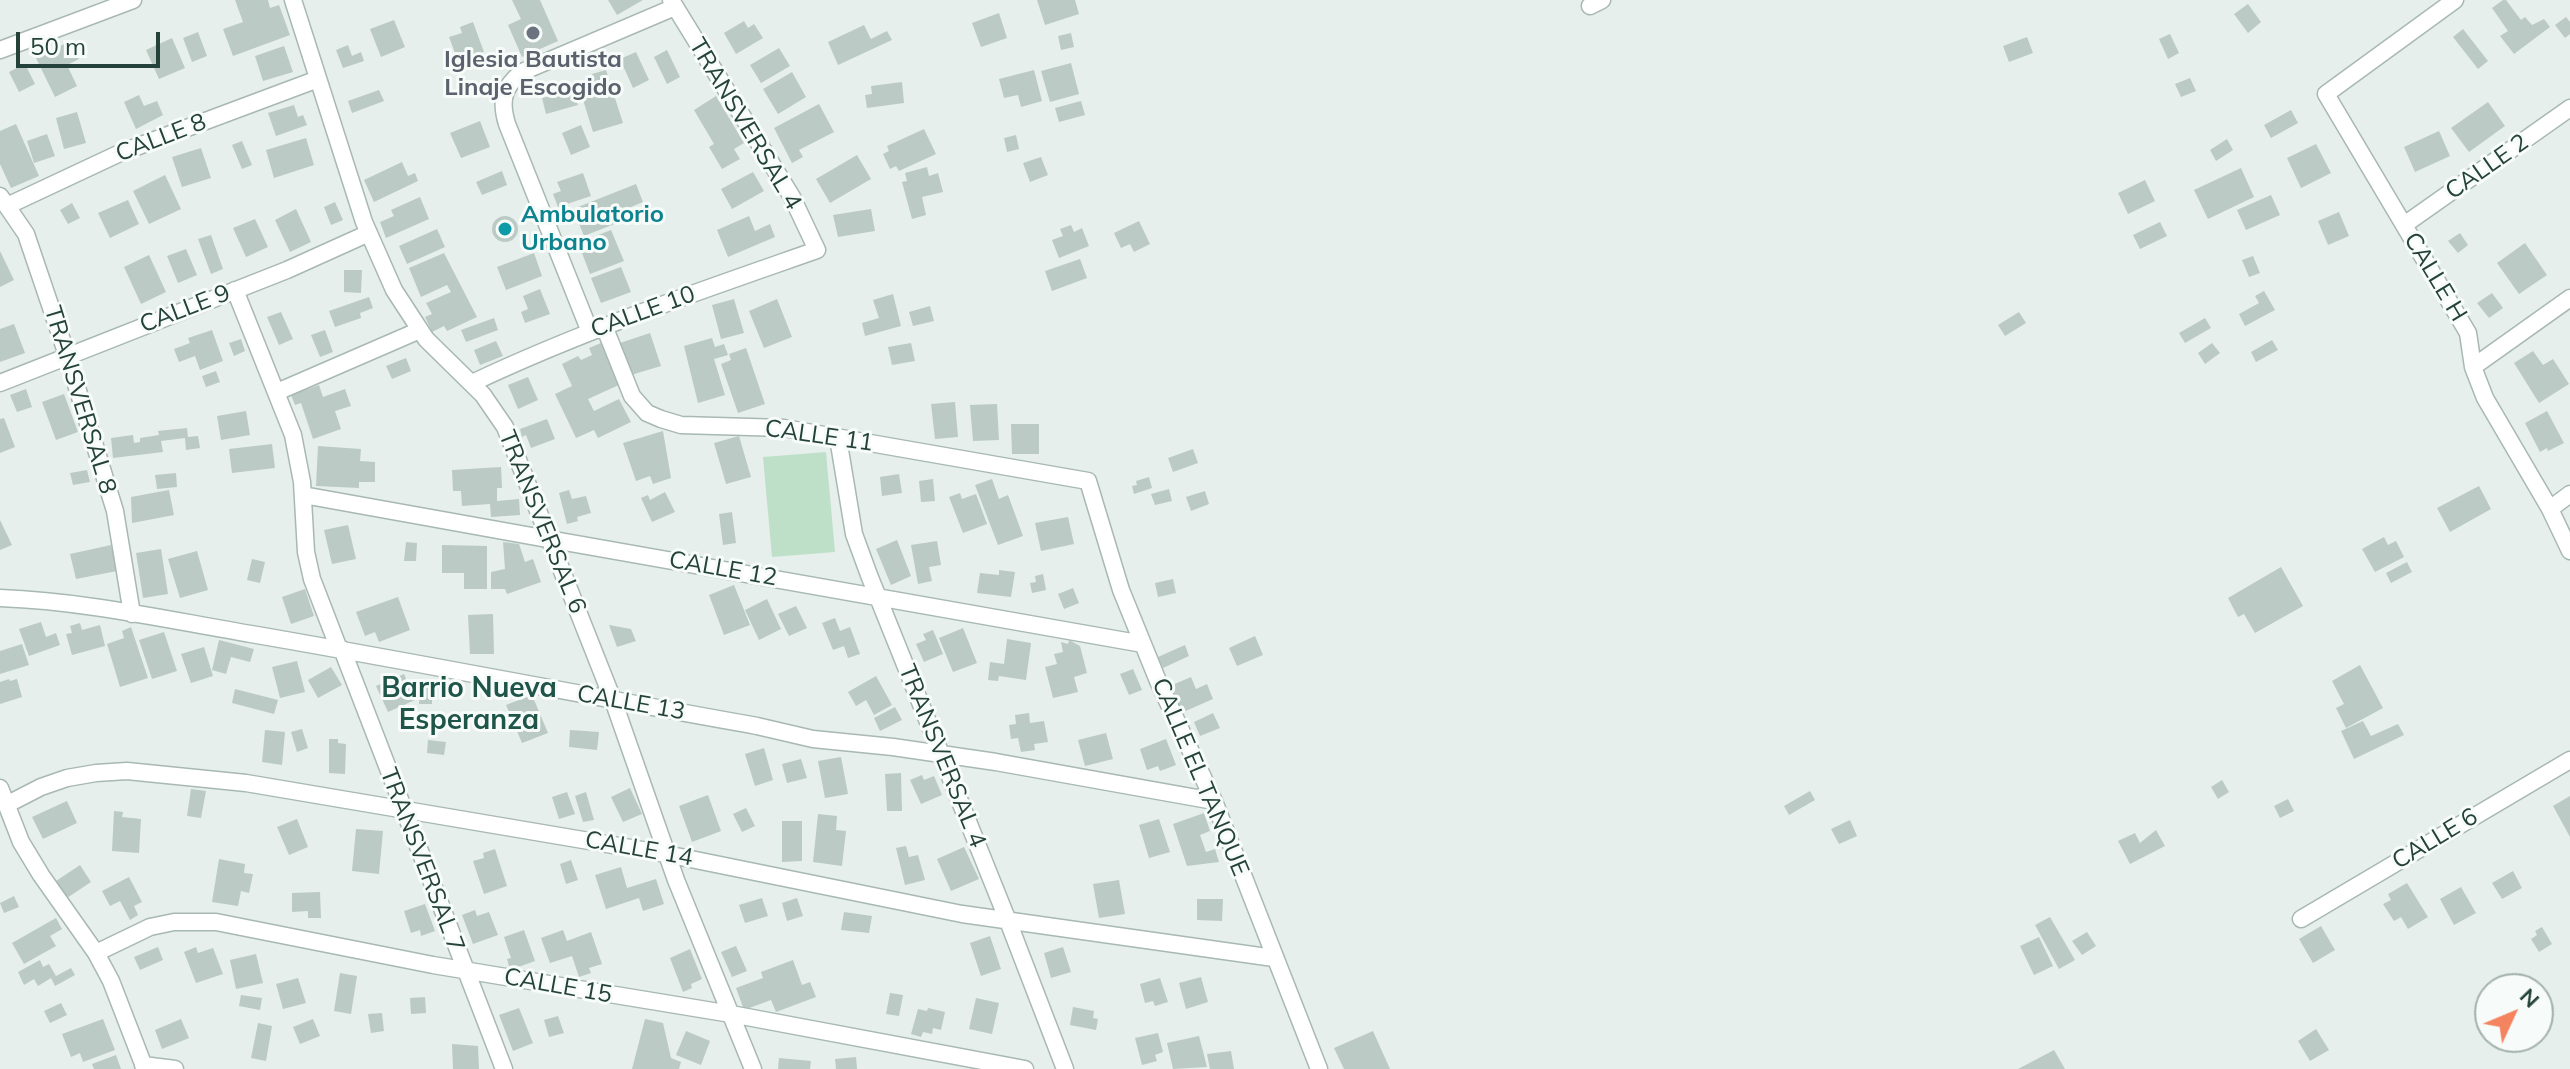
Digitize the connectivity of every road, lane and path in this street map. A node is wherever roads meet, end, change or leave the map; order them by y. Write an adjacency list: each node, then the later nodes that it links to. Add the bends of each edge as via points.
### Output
1 (133, 0): 5 (street)
2 (293, 0): 6 (street, TRANSVERSAL 6)
3 (2455, 0): 9 (street, CALLE H, via 2326,94)
4 (673, 4): 11 (street, TRANSVERSAL 4, via 792,197); 14 (street, CALLE 11, via 522,72 502,98 507,124)
5 (0, 50)
6 (318, 79): 8 (street, CALLE 8); 10 (street, TRANSVERSAL 6)
7 (2570, 108): 9 (street, CALLE 2)
8 (4, 201): 16 (street, TRANSVERSAL 8, via 26,234)
9 (2404, 225): 17 (street, CALLE H, via 2468,333)
10 (369, 233): 12 (street, CALLE 9); 15 (street, TRANSVERSAL 6, via 394,290)
11 (817, 250): 14 (street, CALLE 10)
12 (235, 290): 16 (street, CALLE 9); 20 (street, TRANSVERSAL 7)
13 (2570, 298): 17 (street)
14 (597, 329): 19 (street, CALLE 10); 21 (street, CALLE 11, via 632,396 647,413 681,425 784,428)
15 (420, 330): 19 (street, TRANSVERSAL 6); 20 (street)
16 (67, 355): 18 (street, CALLE 9); 30 (street, TRANSVERSAL 8, via 115,511)
17 (2473, 367): 25 (street, CALLE H, via 2485,398)
18 (0, 383)
19 (472, 383): 26 (street, TRANSVERSAL 6, via 505,427)
20 (277, 392): 24 (street, TRANSVERSAL 7, via 293,435)
21 (838, 438): 22 (street, CALLE 11); 29 (street, TRANSVERSAL 4, via 854,534)
22 (1088, 481): 31 (street, CALLE EL TANQUE)
23 (2570, 494): 25 (street)
24 (303, 495): 26 (street, CALLE 12); 32 (street, TRANSVERSAL 7, via 309,565)
25 (2550, 509): 27 (street, CALLE H)
26 (548, 538): 29 (street, CALLE 12); 33 (street, TRANSVERSAL 6)
27 (2570, 551)
28 (0, 598): 30 (street, CALLE 13)
29 (879, 599): 31 (street, CALLE 12); 34 (street, TRANSVERSAL 4)
30 (132, 614): 32 (street, CALLE 13)
31 (1143, 644): 37 (street, CALLE EL TANQUE)
32 (341, 649): 33 (street, CALLE 13); 39 (street, TRANSVERSAL 7)
33 (613, 700): 34 (street, CALLE 13, via 813,739); 40 (street, TRANSVERSAL 6)
34 (942, 754): 37 (street, CALLE 13); 42 (street, TRANSVERSAL 4)
35 (2570, 760): 41 (street, CALLE 6)
36 (0, 788): 38 (street)
37 (1214, 801): 44 (street, CALLE EL TANQUE)
38 (6, 805): 39 (street, CALLE 14, via 67,778 127,771); 43 (street, via 41,875)
39 (402, 808): 40 (street, CALLE 14); 45 (street, TRANSVERSAL 7)
40 (666, 854): 42 (street, CALLE 14); 46 (street, TRANSVERSAL 6)
41 (2301, 919)
42 (1008, 921): 44 (street, CALLE 14); 52 (street, TRANSVERSAL 4)
43 (96, 953): 45 (street, CALLE 15, via 150,927 216,922); 47 (street)
44 (1274, 958): 53 (street, CALLE EL TANQUE)
45 (464, 970): 46 (street, CALLE 15); 49 (street, TRANSVERSAL 7)
46 (731, 1014): 50 (street, TRANSVERSAL 6); 51 (street, CALLE 15)
47 (144, 1067): 48 (street)
48 (175, 1069)
49 (504, 1069)
50 (753, 1069)
51 (1025, 1069)
52 (1065, 1069)
53 (1319, 1069)

